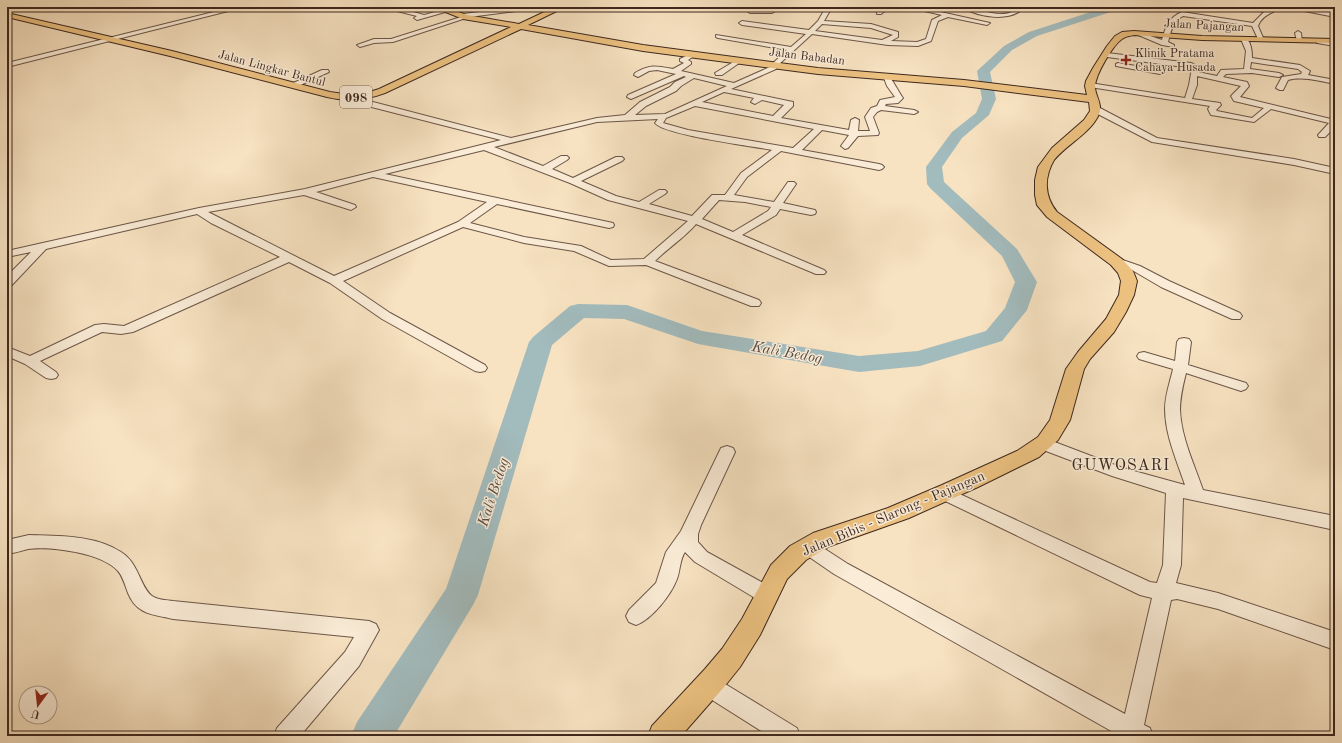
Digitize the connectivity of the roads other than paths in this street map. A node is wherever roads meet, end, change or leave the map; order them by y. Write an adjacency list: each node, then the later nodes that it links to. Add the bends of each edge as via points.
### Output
1 (241, 7): 34 (street)
2 (412, 7): 16 (street, via 399,10 420,17)
3 (437, 7): 16 (main road, Jalan Babadan)
4 (532, 7): 23 (street)
5 (561, 7): 29 (main road, 098)
6 (779, 7): 17 (street, via 773,11)
7 (829, 7): 25 (street)
8 (887, 7): 20 (street)
9 (910, 7): 18 (street)
10 (947, 7): 18 (street)
11 (965, 7): 12 (street, via 1006,16 1018,12)
12 (1021, 7)
13 (1247, 7): 19 (street)
14 (1278, 7): 19 (street)
15 (1287, 7): 22 (street, via 1297,11)
16 (446, 11): 23 (main road, Jalan Babadan)
17 (750, 11)
18 (937, 11): 24 (street)
19 (1270, 11): 28 (street, via 1260,17)
20 (878, 13)
21 (7, 15): 34 (main road, 098)
22 (1335, 15)
23 (464, 16): 29 (main road, Jalan Babadan); 41 (street, via 391,41 377,40)
24 (946, 16): 27 (street); 39 (street, via 935,20 930,38 926,42)
25 (820, 22): 30 (street); 39 (street, via 871,26 896,33 896,36)
26 (742, 23): 30 (street)
27 (987, 23)
28 (1255, 25): 36 (street, via 1183,14 1174,18); 37 (street)
29 (520, 26): 44 (main road, Jalan Babadan, via 629,46); 73 (main road, Jalan Lingkar Bantul / 098)
30 (811, 32): 39 (street); 43 (street)
31 (718, 36): 38 (street)
32 (757, 36): 38 (street)
33 (1177, 36): 35 (main road, Jalan Pajangan); 36 (main road, Jalan Pajangan); 48 (street, via 1178,48)
34 (111, 39): 50 (street); 66 (main road, Jalan Lingkar Bantul / 098)
35 (1244, 39): 37 (main road, Jalan Pajangan); 46 (street, via 1249,51)
36 (1166, 40): 42 (street); 45 (main road, Jalan Pajangan, via 1127,34 1121,36)
37 (1261, 40): 40 (main road, Jalan Pajangan, via 1299,37)
38 (748, 41): 43 (street)
39 (884, 42)
40 (1335, 43)
41 (360, 45)
42 (1173, 46)
43 (792, 49): 51 (street)
44 (694, 54): 47 (main road, Jalan Babadan); 54 (street, via 682,60 689,63)
45 (1107, 55): 48 (street); 49 (main road, Jalan Pajangan)
46 (1248, 59): 52 (street); 62 (street, via 1300,67 1306,71)
47 (740, 60): 51 (main road, Jalan Babadan); 56 (street)
48 (1172, 62): 57 (street, via 1194,66)
49 (1102, 63): 55 (street); 72 (main road, Jalan Pajangan, via 1093,78)
50 (7, 65)
51 (773, 66): 63 (main road, Jalan Babadan); 67 (street, via 774,68 767,72)
52 (1246, 70): 60 (street); 64 (street, via 1224,72)
53 (325, 72): 66 (street)
54 (674, 72): 58 (street); 59 (street, via 653,68)
55 (1160, 72)
56 (719, 73)
57 (1194, 73): 64 (street); 74 (street)
58 (683, 74): 61 (street); 71 (street)
59 (638, 75)
60 (1279, 75)
61 (693, 76): 67 (street); 82 (street, via 678,84 673,90 643,104)
62 (1304, 77): 65 (street); 68 (street, via 1289,77)
63 (888, 78): 72 (main road, Jalan Babadan, via 964,83); 80 (street, via 900,98 883,102)
64 (1219, 78): 75 (street, via 1245,85)
65 (1335, 82)
66 (293, 85): 73 (main road, Jalan Lingkar Bantul / 098, via 330,95)
67 (735, 85): 69 (street)
68 (1280, 88)
69 (722, 90): 77 (street); 84 (street, via 790,104)
70 (1130, 91): 72 (street); 74 (street); 76 (street)
71 (631, 97)
72 (1093, 98): 98 (street, via 1155,140); 118 (main road, Jalan Bibis - Slarong - Pajangan, via 1093,114 1045,165 1041,174 1041,196 1044,205 1052,214)
73 (366, 100): 89 (street)
74 (1188, 100): 78 (street)
75 (1231, 100): 78 (street); 79 (street)
76 (1125, 101)
77 (694, 103): 83 (street); 84 (street)
78 (1217, 105): 79 (street, via 1212,109 1214,113 1254,120)
79 (1269, 106): 88 (street, via 1335,122)
80 (880, 108): 81 (street); 87 (street, via 874,110 869,117 875,133)
81 (914, 112)
82 (628, 117): 83 (street); 89 (street, via 597,120)
83 (663, 117): 92 (street, via 659,123 661,125)
84 (775, 119): 86 (street)
85 (855, 120): 87 (street)
86 (820, 128): 87 (street); 93 (street)
87 (854, 134): 90 (street)
88 (1322, 135)
89 (511, 141): 91 (street)
90 (845, 146)
91 (485, 147): 97 (street); 99 (street)
92 (778, 149): 93 (street); 104 (street, via 744,175)
93 (795, 151): 96 (street)
94 (564, 158): 97 (street)
95 (619, 159): 100 (street)
96 (879, 167)
97 (544, 170): 100 (street)
98 (1335, 171)
99 (373, 175): 102 (street); 105 (street)
100 (573, 181): 107 (street, via 612,198)
101 (791, 184): 106 (street)
102 (305, 192): 108 (street); 109 (street)
103 (662, 192): 107 (street)
104 (728, 197): 106 (street); 111 (street, via 714,199)
105 (494, 202): 112 (street); 113 (street)
106 (778, 205): 110 (street); 114 (street, via 768,217)
107 (639, 206): 111 (street)
108 (351, 207)
109 (199, 211): 115 (street); 117 (street)
110 (811, 212)
111 (696, 220): 114 (street); 119 (street)
112 (462, 224): 119 (street, via 529,241 577,248 609,263); 121 (street)
113 (609, 225)
114 (733, 236): 120 (street)
115 (41, 248): 116 (street); 122 (street)
116 (7, 254)
117 (290, 257): 121 (street); 128 (street, via 128,329 100,328)
118 (1114, 260): 124 (street); 133 (main road, Jalan Bibis - Slarong - Pajangan, via 1127,273 1130,283 1128,292 1113,320 1079,362 1067,389 1057,428)
119 (647, 262): 123 (street)
120 (820, 272)
121 (334, 280): 130 (street, via 386,316)
122 (7, 283)
123 (755, 303)
124 (1236, 316)
125 (1184, 342): 129 (street)
126 (7, 351): 128 (street)
127 (1144, 356): 129 (street)
128 (30, 361): 131 (street)
129 (1181, 367): 132 (street); 137 (street, via 1173,415)
130 (480, 368)
131 (51, 375)
132 (1241, 386)
133 (1044, 444): 135 (street, via 1112,470); 136 (main road, Jalan Bibis - Slarong - Pajangan)
134 (727, 452): 139 (street)
135 (1175, 488): 137 (street); 142 (street, via 1172,565)
136 (945, 494): 141 (main road, Jalan Bibis - Slarong - Pajangan); 142 (street, via 1147,589)
137 (1196, 494): 138 (street)
138 (1335, 523)
139 (689, 534): 143 (street, via 690,547 701,558); 144 (street, via 675,552 665,586)
140 (7, 547): 148 (street, via 29,542 61,543 96,549 115,557 125,566 134,580 138,593 147,604 173,610 369,630 352,659)
141 (808, 547): 143 (main road, Jalan Bibis - Slarong - Pajangan, via 785,563); 147 (street, via 841,570)
142 (1163, 593): 145 (street, via 1177,591 1218,601); 147 (street)
143 (767, 596): 146 (main road, Jalan Bibis - Slarong - Pajangan, via 744,638)
144 (636, 616)
145 (1335, 641)
146 (709, 686): 149 (main road, Jalan Bibis - Slarong - Pajangan); 150 (street)
147 (1137, 733)
148 (285, 736)
149 (662, 736)
150 (789, 736)

